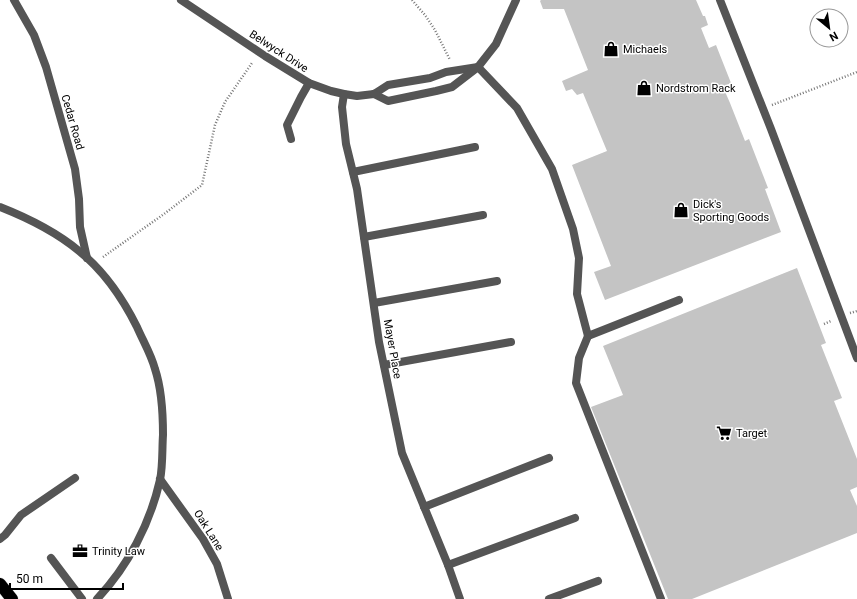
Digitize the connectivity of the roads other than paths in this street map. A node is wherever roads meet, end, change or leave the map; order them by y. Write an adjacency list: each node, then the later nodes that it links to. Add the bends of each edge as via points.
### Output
1 (14, 0): 15 (street, Cedar Road, via 34,35 46,67 75,169 80,227)
2 (181, 0): 6 (street, Belwyck Drive)
3 (516, 0): 5 (street, Belwyck Drive, via 496,44)
4 (720, 0): 21 (street)
5 (478, 67): 8 (street, Belwyck Drive, via 388,85); 8 (street, Belwyck Drive, via 452,87 388,101); 19 (street, via 517,108 552,169 573,229 579,258 577,294)
6 (309, 83): 7 (street, Belwyck Drive); 9 (street, via 287,125)
7 (344, 94): 8 (street, Belwyck Drive); 11 (street, Mayer Place, via 342,107 346,144)
8 (374, 94)
9 (291, 139)
10 (475, 147): 11 (street)
11 (353, 172): 14 (street, Mayer Place, via 358,189)
12 (0, 207): 15 (street, via 24,216 56,234)
13 (483, 215): 14 (street)
14 (364, 237): 18 (street, Mayer Place)
15 (87, 258): 25 (street, via 119,295 155,368 163,418)
16 (497, 281): 18 (street)
17 (679, 300): 19 (street)
18 (374, 303): 22 (street, Mayer Place)
19 (588, 336): 39 (street, via 579,358 576,383)
20 (511, 342): 22 (street)
21 (857, 358)
22 (384, 365): 26 (street, Mayer Place, via 402,453)
23 (549, 458): 26 (street)
24 (75, 478): 28 (street, via 21,516 5,536)
25 (160, 479): 35 (street, via 141,535 127,561); 36 (street, Oak Lane, via 203,539 217,564)
26 (424, 507): 30 (street, Mayer Place)
27 (575, 518): 30 (street)
28 (0, 538)
29 (52, 558): 34 (street)
30 (448, 565): 37 (street, Mayer Place)
31 (598, 581): 38 (street)
32 (0, 584): 33 (highway)
33 (12, 599)
34 (82, 599)
35 (97, 599)
36 (228, 599)
37 (460, 599)
38 (549, 599)
39 (661, 599)

